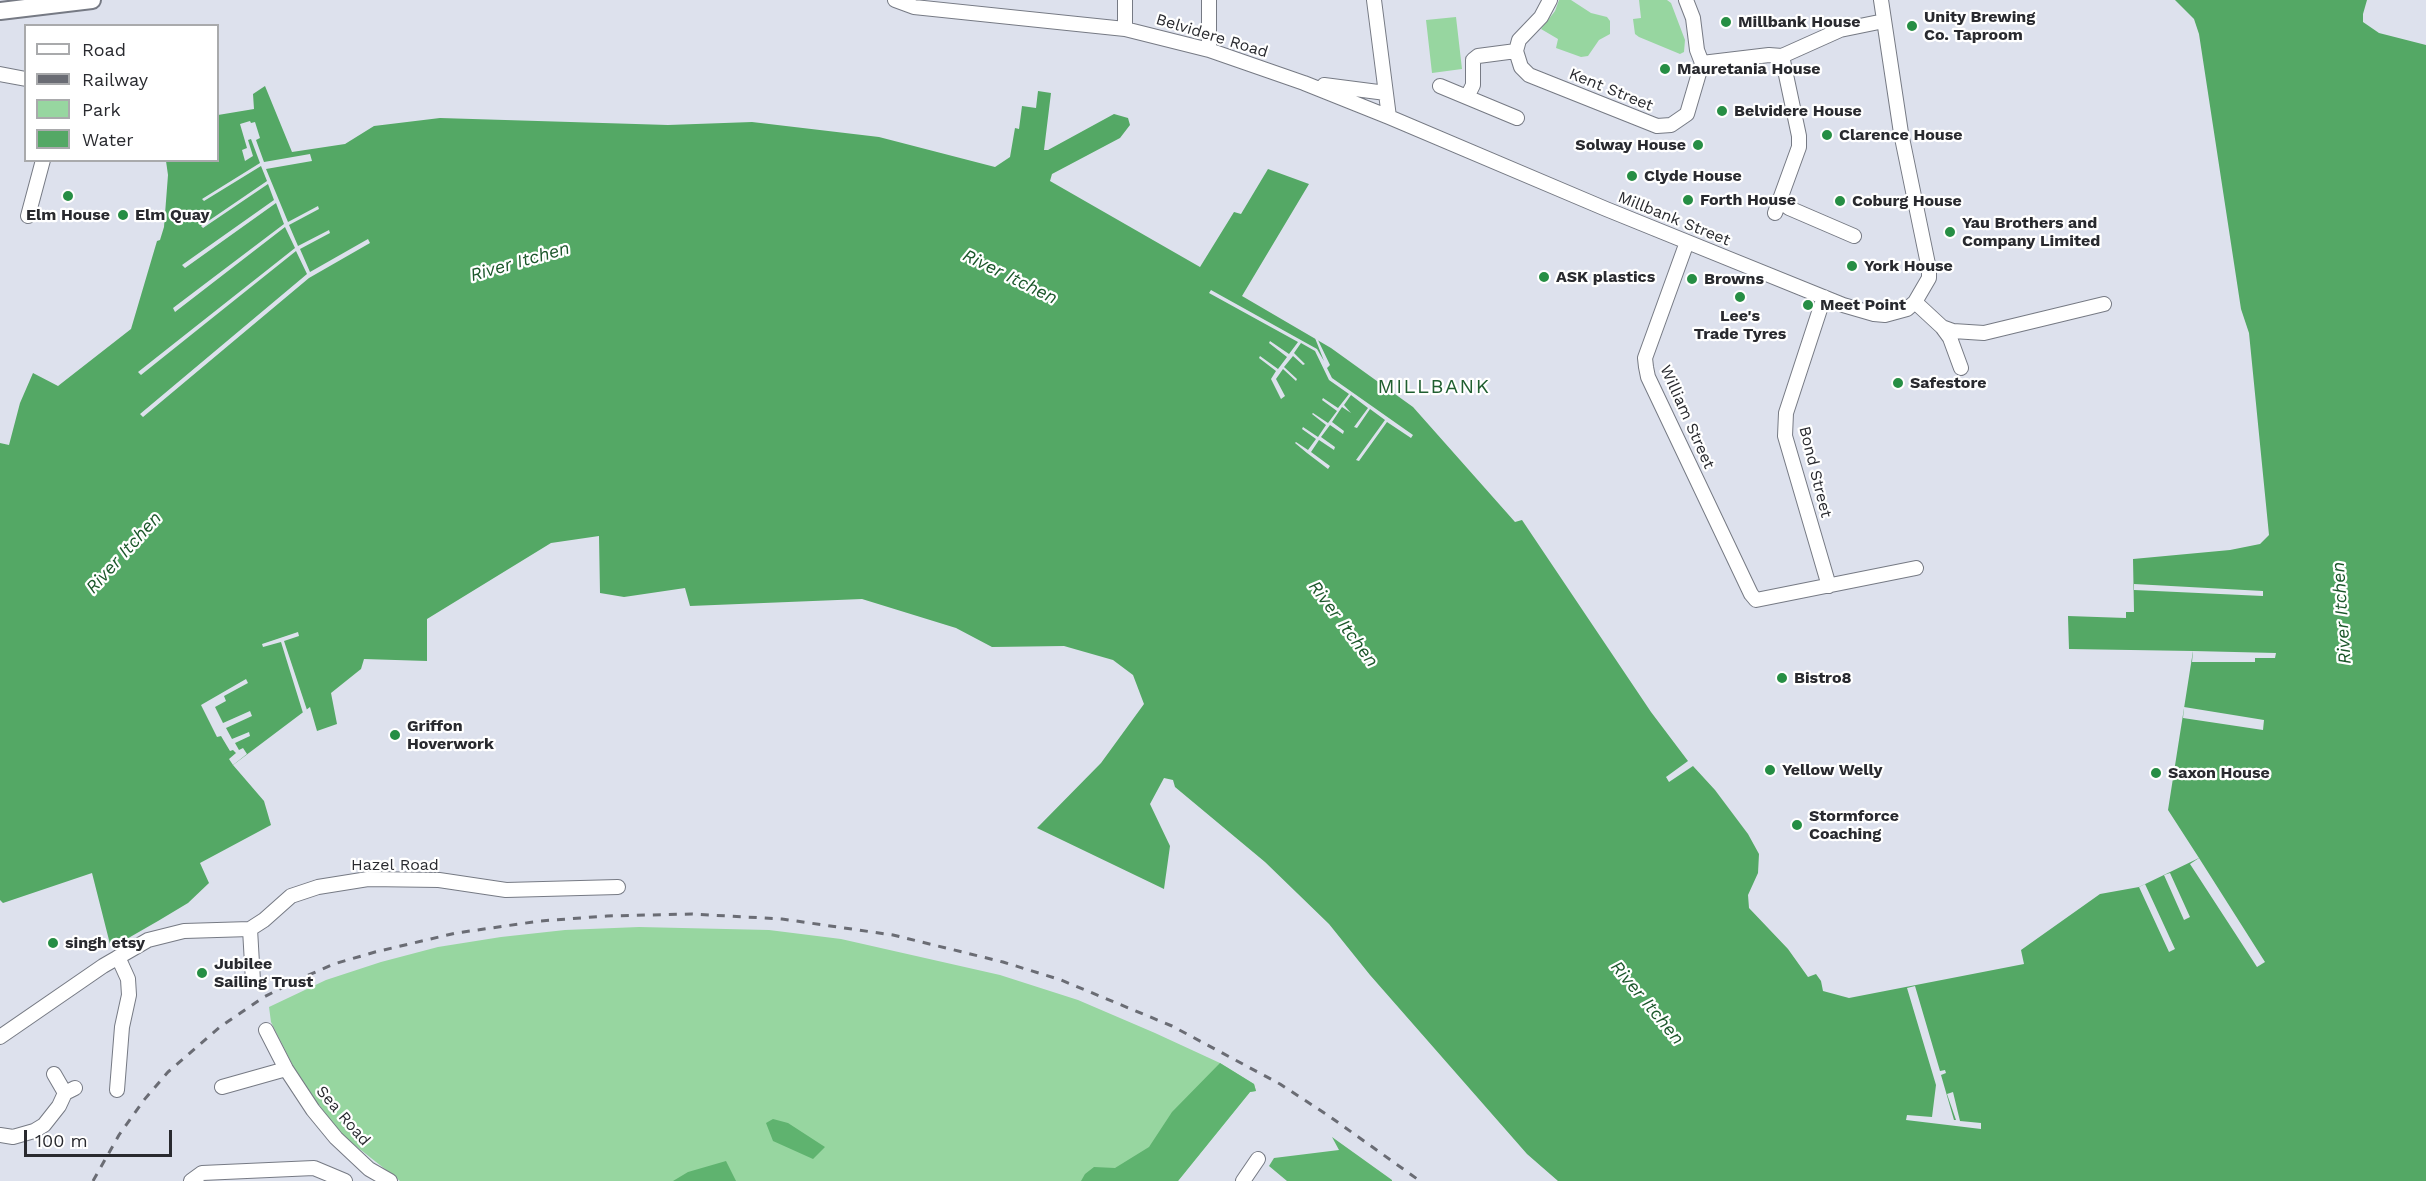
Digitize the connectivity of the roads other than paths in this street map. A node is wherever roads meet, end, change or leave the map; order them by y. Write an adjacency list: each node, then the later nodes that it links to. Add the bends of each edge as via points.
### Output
1 (92, 0): 9 (main road)
2 (895, 0): 11 (street, Belvidere Road, via 914,8)
3 (1125, 0): 11 (street)
4 (1209, 0): 12 (street)
5 (1374, 0): 20 (street)
6 (1550, 0): 13 (street, via 1541,17 1520,39)
7 (1686, 0): 15 (street, Kent Street)
8 (1881, 0): 10 (street)
9 (0, 11)
10 (1884, 21): 14 (street, via 1852,26); 29 (street, via 1901,133 1929,269 1929,278)
11 (1125, 29): 12 (street, Belvidere Road)
12 (1209, 50): 18 (street, Belvidere Road)
13 (1516, 51): 15 (street, Kent Street, via 1521,67 1529,75 1657,126 1671,125 1687,114); 21 (street, via 1485,54 1473,60 1473,85)
14 (1782, 56): 15 (street); 26 (street, via 1799,147 1778,207 1790,208)
15 (1702, 63)
16 (0, 74): 17 (street)
17 (24, 79)
18 (1304, 83): 20 (street, Belvidere Road); 22 (street, Belvidere Road)
19 (1440, 86): 21 (street)
20 (1386, 93): 22 (street)
21 (1467, 97): 23 (street)
22 (1389, 117): 27 (street, Millbank Street)
23 (1517, 118)
24 (42, 162): 25 (street)
25 (28, 216)
26 (1854, 236)
27 (1687, 242): 28 (street, Millbank Street); 34 (street, William Street, via 1645,358 1648,376 1756,600)
28 (1824, 297): 29 (street, Millbank Street, via 1885,315); 34 (street, Bond Street, via 1786,413 1785,436)
29 (1915, 302): 31 (street)
30 (2104, 304): 31 (street, via 1991,332)
31 (1942, 327): 32 (street)
32 (1961, 368)
33 (1916, 568): 34 (street)
34 (1829, 586)
35 (618, 888): 36 (street, Hazel Road, via 506,890 439,880 353,880 291,896)
36 (250, 929): 37 (street, via 174,933 148,940); 38 (street)
37 (118, 957): 40 (street); 44 (street, via 128,979 129,995)
38 (253, 981)
39 (266, 1030): 41 (street, Sea Road)
40 (0, 1037)
41 (286, 1069): 43 (street); 49 (street, Sea Road, via 336,1138 369,1169)
42 (54, 1074): 45 (street, via 70,1091 44,1125 23,1135)
43 (222, 1087)
44 (117, 1090)
45 (0, 1135)
46 (1258, 1159): 50 (street)
47 (348, 1178): 48 (street, via 314,1168 202,1173)
48 (190, 1181)
49 (390, 1181)
50 (1243, 1181)

